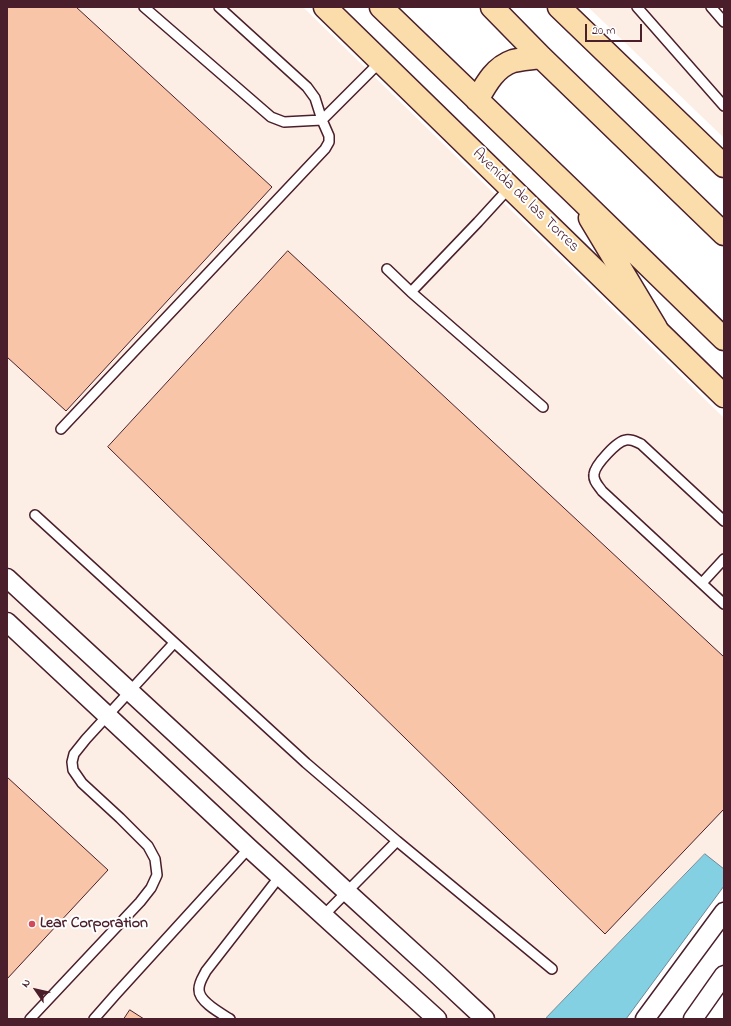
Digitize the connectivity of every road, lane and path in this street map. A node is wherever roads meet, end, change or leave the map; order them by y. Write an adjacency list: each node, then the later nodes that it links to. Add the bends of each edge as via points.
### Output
1 (144, 7): 16 (lane, via 271,117 284,122)
2 (219, 7): 16 (lane, via 307,87 315,98)
3 (325, 7): 13 (main road, Avenida de las Torres)
4 (380, 7): 14 (main road)
5 (392, 7): 6 (main road)
6 (399, 7)
7 (492, 7): 12 (main road)
8 (559, 7): 17 (main road)
9 (637, 7): 15 (lane)
10 (711, 7): 11 (lane)
11 (724, 22)
12 (541, 57): 14 (main road, via 514,61 498,69); 20 (main road)
13 (381, 61): 16 (lane); 18 (main road, Avenida de las Torres)
14 (478, 100): 19 (main road)
15 (724, 106)
16 (322, 120): 27 (lane, via 329,136 325,149)
17 (724, 166)
18 (510, 187): 22 (lane); 23 (main road, Avenida de las Torres)
19 (573, 192): 23 (main road); 24 (main road)
20 (724, 234)
21 (387, 270): 22 (lane)
22 (411, 292): 26 (lane)
23 (656, 328): 25 (main road, Avenida de las Torres)
24 (724, 338)
25 (724, 396)
26 (543, 407)
27 (61, 429)
28 (35, 515): 35 (lane)
29 (724, 521): 32 (lane, via 641,444 632,440 624,440 617,444 594,472 594,480 602,491)
30 (724, 559): 32 (lane)
31 (7, 578): 36 (street)
32 (702, 583): 33 (lane)
33 (724, 604)
34 (7, 622): 37 (street)
35 (174, 643): 36 (lane); 38 (lane, via 306,763)
36 (130, 690): 37 (lane); 41 (street)
37 (106, 715): 39 (street); 46 (lane, via 74,754 73,770 82,783 148,846 155,859 157,875 140,902)
38 (397, 841): 41 (lane); 44 (lane)
39 (249, 848): 40 (street); 47 (lane)
40 (280, 876): 43 (street); 48 (lane, via 206,971 200,983 198,990 201,998)
41 (347, 892): 43 (lane); 50 (street)
42 (724, 912): 51 (street)
43 (323, 916): 49 (street)
44 (552, 969)
45 (724, 975): 52 (street)
46 (30, 1019)
47 (94, 1019)
48 (230, 1019)
49 (438, 1019)
50 (485, 1019)
51 (645, 1019)
52 (693, 1019)

